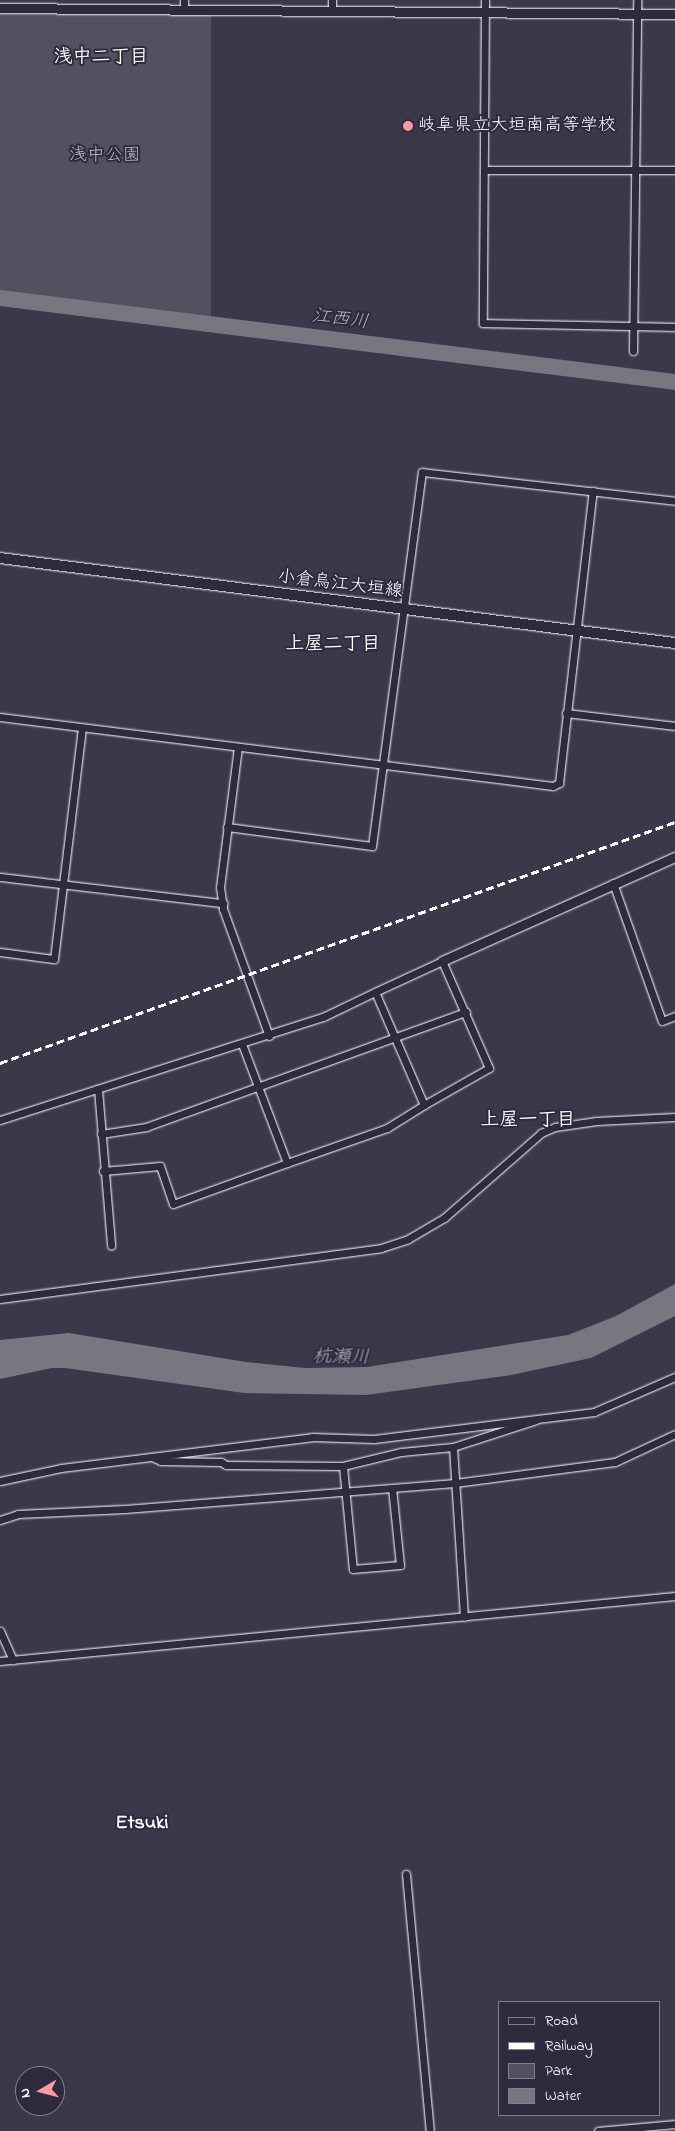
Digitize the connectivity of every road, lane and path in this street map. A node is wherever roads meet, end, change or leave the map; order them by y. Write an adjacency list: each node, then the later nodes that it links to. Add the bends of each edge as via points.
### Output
1 (485, 0): 6 (street)
2 (637, 0): 7 (street)
3 (184, 4): 4 (street); 5 (street)
4 (332, 5): 6 (street)
5 (0, 8)
6 (485, 12): 7 (street); 9 (street)
7 (637, 14): 8 (street); 10 (street)
8 (675, 14)
9 (484, 170): 10 (street); 12 (street, via 483,323)
10 (635, 170): 11 (street); 12 (street)
11 (675, 170)
12 (633, 326): 13 (street); 14 (street)
13 (675, 327)
14 (633, 351)
15 (593, 491): 16 (street); 18 (street, via 422,472); 19 (street)
16 (675, 501)
17 (0, 558): 18 (main road, 小倉烏江大垣線)
18 (403, 609): 19 (main road, 小倉烏江大垣線); 26 (street)
19 (575, 632): 20 (main road, 小倉烏江大垣線); 21 (street)
20 (675, 644)
21 (566, 713): 23 (street); 26 (street, via 559,783 553,786)
22 (0, 717): 24 (street)
23 (675, 726)
24 (82, 728): 25 (street); 31 (street)
25 (238, 747): 26 (street); 27 (street)
26 (384, 765): 27 (street, via 372,846)
27 (227, 827): 32 (street, via 220,888)
28 (675, 857): 30 (street)
29 (0, 877): 31 (street)
30 (613, 883): 34 (street); 37 (street, via 662,1021)
31 (63, 885): 32 (street); 33 (street, via 54,959)
32 (223, 903): 38 (street)
33 (0, 952)
34 (442, 961): 35 (street); 36 (street)
35 (376, 992): 38 (street, via 323,1017); 39 (street)
36 (466, 1012): 39 (street); 43 (street, via 489,1068)
37 (675, 1016)
38 (270, 1036): 40 (street)
39 (395, 1037): 41 (street); 43 (street)
40 (242, 1044): 41 (street); 42 (street)
41 (258, 1086): 46 (street, via 146,1127); 47 (street)
42 (98, 1089): 45 (street); 46 (street)
43 (424, 1105): 47 (street, via 387,1128)
44 (675, 1117): 50 (street, via 597,1121 540,1132 444,1218 408,1239 381,1248)
45 (0, 1120)
46 (101, 1134): 48 (street)
47 (287, 1163): 48 (street, via 173,1204 160,1166)
48 (103, 1171): 49 (street)
49 (111, 1246)
50 (0, 1299)
51 (675, 1376): 52 (street, via 625,1401 594,1412)
52 (538, 1418): 54 (street, via 528,1425); 55 (street, via 374,1439 312,1437)
53 (675, 1434): 58 (street, via 615,1462)
54 (452, 1447): 56 (street, via 401,1452); 58 (street)
55 (152, 1457): 56 (street, via 161,1462); 57 (street, via 61,1468)
56 (343, 1466): 60 (street)
57 (0, 1481)
58 (455, 1483): 59 (street); 63 (street)
59 (392, 1488): 60 (street); 60 (street, via 400,1565 353,1569)
60 (346, 1492): 61 (street, via 18,1514)
61 (0, 1520)
62 (675, 1596): 63 (street)
63 (464, 1617): 65 (street)
64 (0, 1631): 65 (street)
65 (13, 1660): 66 (street)
66 (0, 1661)
67 (406, 1874): 69 (street)
68 (675, 2124): 70 (street)
69 (430, 2131)
70 (598, 2131)

